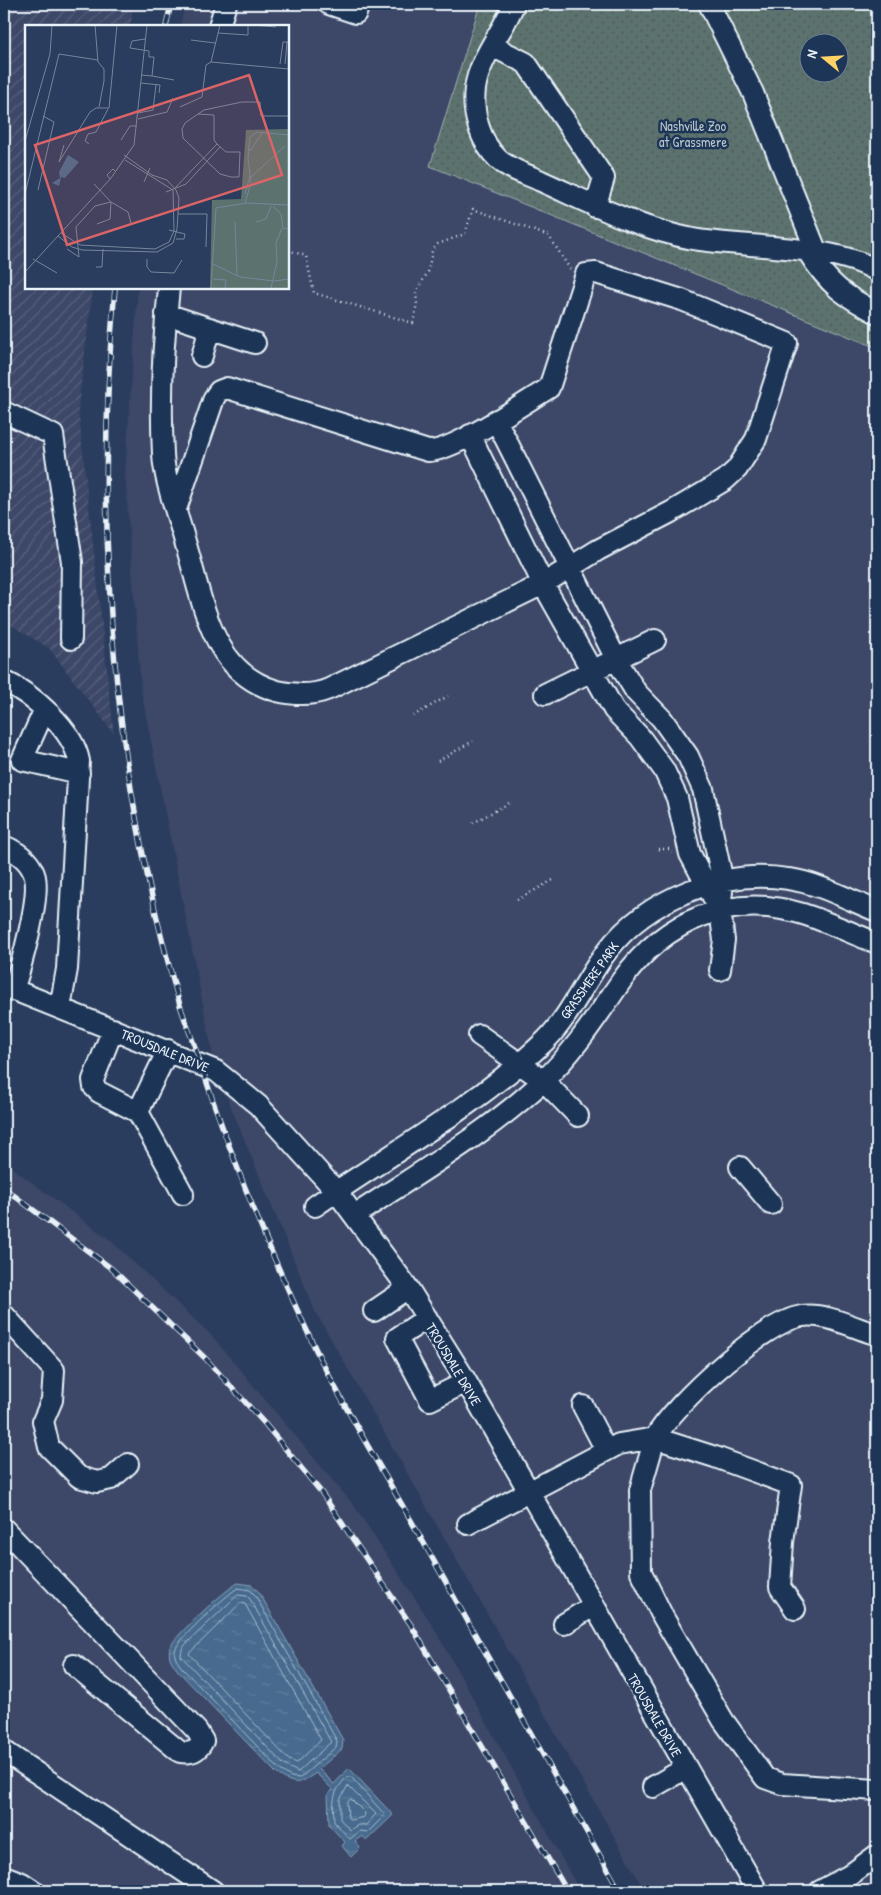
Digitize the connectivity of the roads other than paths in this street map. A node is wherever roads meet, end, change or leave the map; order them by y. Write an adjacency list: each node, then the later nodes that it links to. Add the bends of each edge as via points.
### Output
1 (226, 4): 6 (street)
2 (329, 4): 3 (street, via 356,12)
3 (359, 4)
4 (514, 4): 7 (street)
5 (709, 4): 9 (street, via 753,93)
6 (219, 25)
7 (492, 46): 8 (street, via 526,63 604,178); 8 (street, via 475,88 478,126 486,144 498,159 513,169)
8 (595, 206): 9 (street, via 692,238)
9 (812, 252): 10 (street, via 844,257 866,264); 12 (street, via 822,275)
10 (877, 272)
11 (169, 289): 13 (street)
12 (877, 313)
13 (166, 314): 14 (street); 20 (street, via 162,456)
14 (210, 328): 15 (street); 16 (street)
15 (255, 343)
16 (202, 356)
17 (4, 412): 23 (street, via 53,435 72,562)
18 (496, 420): 19 (street); 21 (street); 21 (street, via 549,388 586,274 596,273 682,300 787,343 756,439 737,468 711,490 598,550)
19 (470, 434): 20 (street, via 438,451 428,451 227,388 214,398); 22 (street)
20 (176, 510): 22 (street, via 218,646 236,668 256,683 290,694 329,689)
21 (571, 569): 22 (street); 25 (street)
22 (543, 584): 26 (street)
23 (71, 639)
24 (655, 640): 25 (street)
25 (616, 658): 26 (street); 32 (street, via 636,692 662,719 688,756 703,790)
26 (592, 670): 28 (street); 32 (street, via 614,710 640,737 664,770 676,798 690,854)
27 (4, 681): 29 (street)
28 (545, 694)
29 (44, 710): 30 (street, via 75,748); 30 (street, via 22,760)
30 (79, 774): 38 (street, via 67,969)
31 (4, 846): 37 (street, via 25,858 35,882 24,956)
32 (715, 883): 33 (street); 34 (street, GRASSMERE PARK, via 747,877 787,878); 42 (street, GRASSMERE PARK, via 678,895 624,931 594,969 571,1009 546,1040)
33 (720, 910): 35 (street, GRASSMERE PARK, via 743,906 803,914); 36 (street, via 724,940); 43 (street, GRASSMERE PARK, via 668,932 643,955 577,1047)
34 (877, 911)
35 (877, 943)
36 (720, 970)
37 (8, 988): 38 (street, TROUSDALE DRIVE)
38 (60, 1008): 39 (street, TROUSDALE DRIVE)
39 (113, 1029): 41 (street, TROUSDALE DRIVE); 44 (street, via 93,1080 94,1086 99,1092)
40 (479, 1035): 42 (street)
41 (168, 1050): 44 (street); 47 (street, TROUSDALE DRIVE, via 216,1071 237,1087 258,1105)
42 (519, 1064): 43 (street); 47 (street, GRASSMERE PARK)
43 (544, 1081): 45 (street); 51 (street, GRASSMERE PARK, via 492,1122)
44 (138, 1112): 48 (street)
45 (578, 1116)
46 (740, 1167): 49 (street)
47 (336, 1192): 50 (street, GRASSMERE PARK); 51 (street, TROUSDALE DRIVE)
48 (183, 1194)
49 (771, 1204)
50 (314, 1206)
51 (355, 1215): 52 (street, TROUSDALE DRIVE)
52 (408, 1288): 53 (street); 55 (street, TROUSDALE DRIVE)
53 (374, 1311)
54 (4, 1315): 61 (street, via 54,1370 52,1400 43,1421 49,1447 79,1477 97,1482 111,1479)
55 (427, 1318): 57 (street, TROUSDALE DRIVE); 57 (street, via 396,1338 430,1400)
56 (872, 1333): 59 (street, via 816,1316 792,1318 775,1325 754,1338 676,1408)
57 (466, 1382): 62 (street, TROUSDALE DRIVE)
58 (583, 1406): 60 (street)
59 (655, 1438): 60 (street, via 628,1441); 66 (street, via 792,1485 780,1587); 72 (street, via 640,1490 641,1572 723,1720 765,1778 790,1785)
60 (606, 1450): 62 (street)
61 (128, 1464)
62 (527, 1491): 63 (street); 65 (street, TROUSDALE DRIVE)
63 (468, 1524)
64 (4, 1529): 68 (street, via 196,1731 203,1740 200,1747 195,1751 180,1752)
65 (593, 1606): 67 (street); 70 (street, TROUSDALE DRIVE)
66 (795, 1609)
67 (564, 1624)
68 (74, 1665)
69 (4, 1751): 76 (street)
70 (686, 1768): 71 (street); 77 (street, TROUSDALE DRIVE)
71 (654, 1787)
72 (877, 1790)
73 (877, 1855): 78 (street)
74 (4, 1876): 75 (street)
75 (34, 1891)
76 (213, 1891)
77 (756, 1891)
78 (820, 1891)

